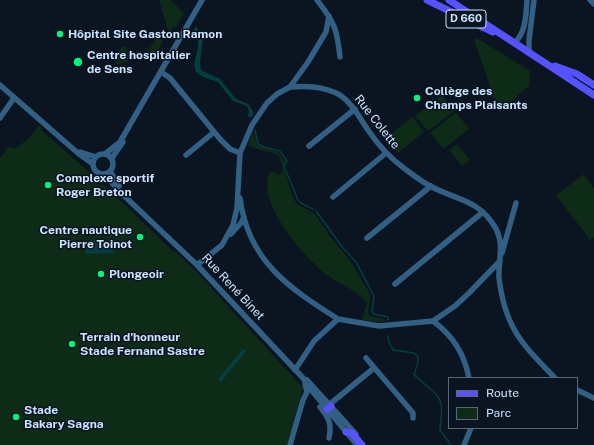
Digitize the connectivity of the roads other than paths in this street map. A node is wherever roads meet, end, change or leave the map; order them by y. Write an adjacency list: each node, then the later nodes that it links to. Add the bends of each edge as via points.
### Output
1 (202, 0): 15 (street)
2 (317, 0): 7 (street)
3 (427, 0): 9 (main road, D 660)
4 (449, 0): 9 (main road, D 660)
5 (527, 0): 11 (street, via 524,28)
6 (534, 0): 12 (street)
7 (329, 16): 8 (street); 10 (street, via 335,25)
8 (325, 32): 10 (street, via 333,34); 18 (street)
9 (506, 38): 11 (main road, D 660)
10 (338, 42): 13 (street)
11 (514, 43): 12 (main road, D 660)
12 (529, 53): 14 (main road, D 660)
13 (340, 57)
14 (540, 60): 17 (main road, D 660, via 577,74); 19 (main road, D 660)
15 (161, 72): 21 (street); 24 (street, via 169,77)
16 (0, 85): 20 (street)
17 (594, 85)
18 (290, 87): 22 (street, Rue Colette, via 312,86 339,94); 27 (street, via 277,94 257,115)
19 (594, 95)
20 (14, 98): 23 (street); 25 (street)
21 (144, 101): 29 (street, via 120,142); 32 (street, via 142,111)
22 (355, 109): 26 (street); 28 (street, Rue Colette)
23 (0, 118)
24 (214, 132): 27 (street, via 230,149); 30 (street)
25 (71, 146): 31 (street, via 83,154); 33 (street)
26 (309, 146)
27 (240, 153): 35 (street)
28 (386, 153): 36 (street, Rue Colette, via 404,169); 37 (street)
29 (105, 154): 31 (street); 32 (street)
30 (186, 155)
31 (96, 157): 33 (street)
32 (112, 158): 34 (street, via 113,166)
33 (93, 164): 34 (street, via 96,171)
34 (108, 173): 47 (street, Rue René Binet, via 117,189)
35 (238, 182): 39 (street); 41 (street)
36 (431, 186): 40 (street, Rue Colette, via 466,200); 44 (street)
37 (333, 196)
38 (516, 203): 46 (street)
39 (237, 208): 41 (street); 42 (street)
40 (483, 212): 46 (street, Rue Colette, via 496,229 500,240); 48 (street)
41 (242, 220): 42 (street); 43 (street); 45 (street)
42 (233, 228): 43 (street); 47 (street, via 222,245)
43 (245, 231): 45 (street)
44 (367, 238)
45 (252, 241): 49 (street, via 262,257 285,282 302,297)
46 (500, 261): 50 (street, via 455,306); 55 (street, Rue Colette, via 501,287 512,326 517,336)
47 (197, 265): 53 (street, Rue René Binet)
48 (395, 284)
49 (338, 319): 50 (street, via 379,326); 53 (street, via 314,341)
50 (433, 321): 54 (street, via 458,346)
51 (366, 358): 52 (street)
52 (374, 368): 60 (street); 61 (street, via 414,413)
53 (295, 370): 56 (street, Rue René Binet)
54 (469, 377)
55 (554, 377)
56 (303, 378): 57 (street, Rue René Binet); 60 (street, Rue René Binet)
57 (307, 389): 60 (street, Rue René Binet); 64 (street, via 330,421); 65 (street)
58 (578, 390): 59 (street)
59 (594, 398)
60 (329, 407): 63 (street, Rue René Binet); 68 (street, Rue René Binet)
61 (413, 418)
62 (471, 429): 69 (street)
63 (346, 432): 66 (street, Rue René Binet); 67 (main road, via 352,433)
64 (329, 438)
65 (290, 445)
66 (357, 445)
67 (362, 445)
68 (365, 445)
69 (464, 445)

